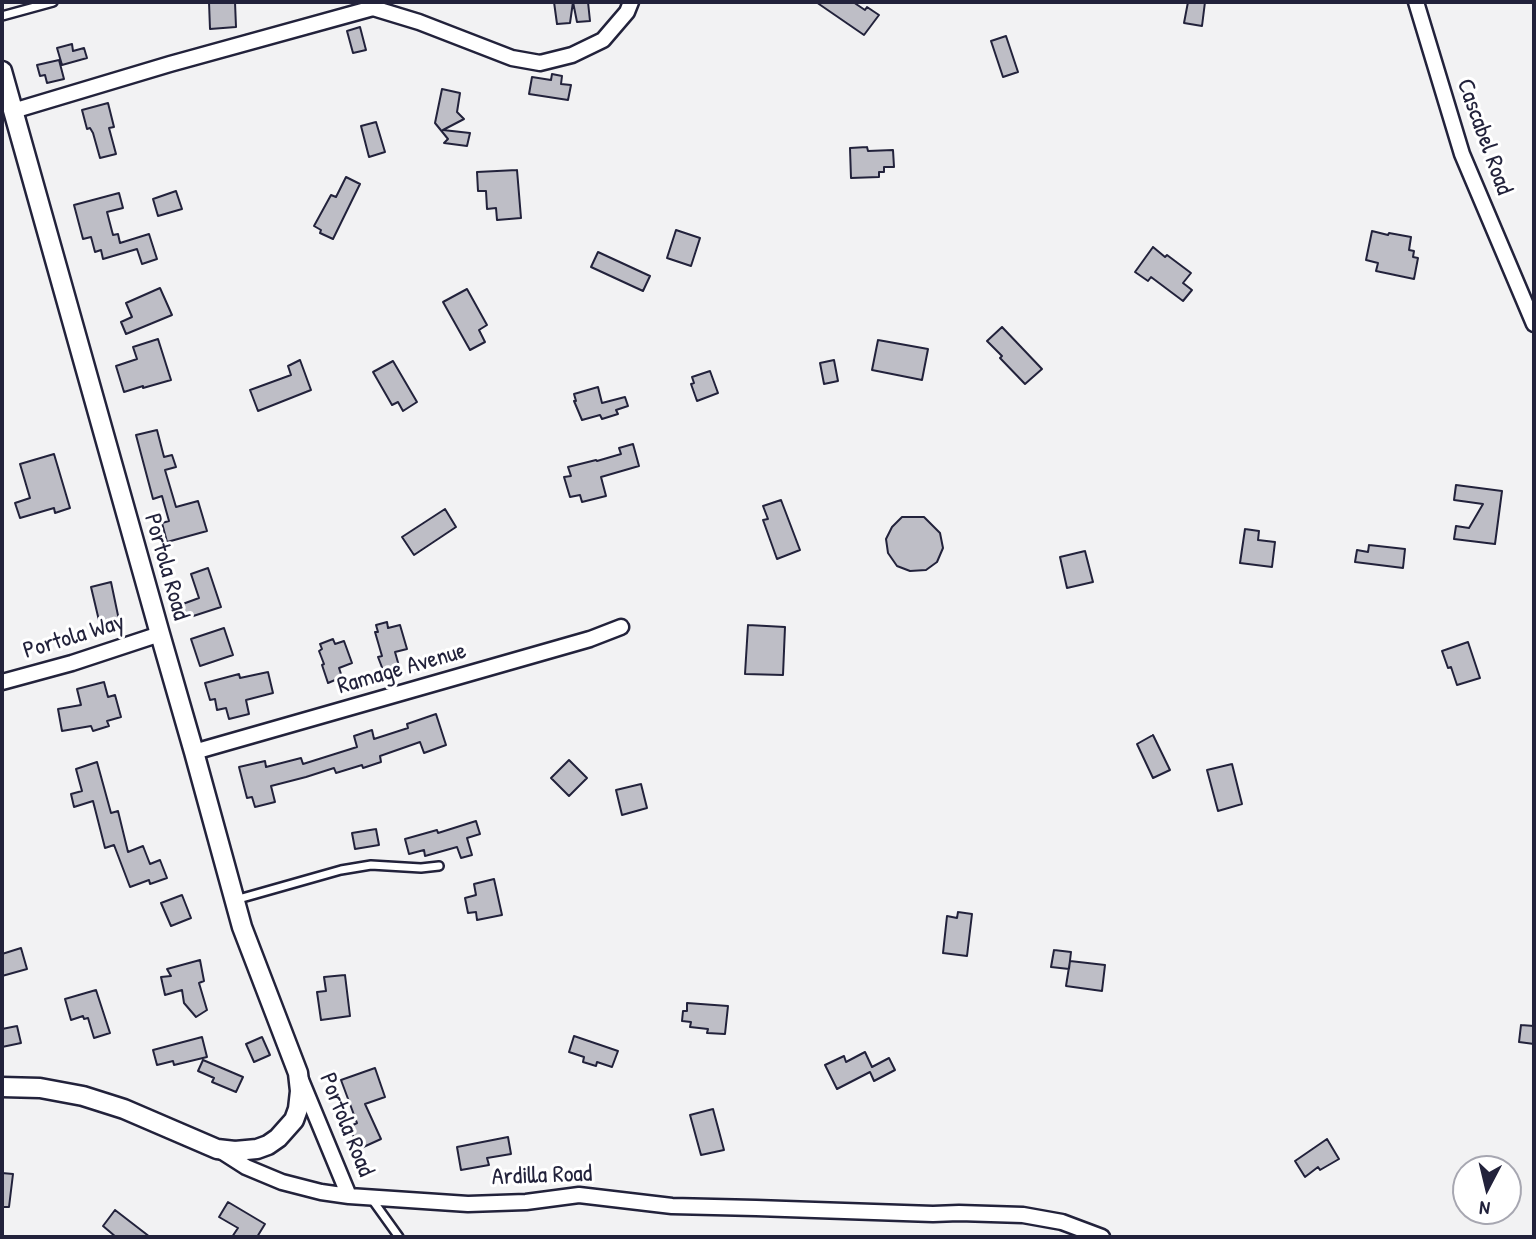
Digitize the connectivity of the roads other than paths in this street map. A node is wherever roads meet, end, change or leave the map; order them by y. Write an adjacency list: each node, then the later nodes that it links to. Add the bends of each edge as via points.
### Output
1 (53, 2): 4 (lane)
2 (631, 2): 6 (street, via 603,40 540,63 512,58 373,8)
3 (1416, 2): 7 (street, Cascabel Road, via 1462,154)
4 (2, 16)
5 (2, 71): 6 (street, Portola Road)
6 (13, 111): 9 (street, Portola Road)
7 (1534, 324)
8 (621, 627): 11 (street, Ramage Avenue)
9 (160, 634): 10 (street, Portola Way); 11 (street, Portola Road)
10 (2, 682)
11 (194, 752): 13 (street, Portola Road)
12 (439, 866): 13 (lane, via 371,864)
13 (234, 901): 14 (street, Portola Road)
14 (298, 1073): 16 (street, Portola Road, via 298,1110 278,1138 257,1149); 17 (street, Portola Road)
15 (2, 1087): 16 (street, Ardilla Road, via 68,1092 96,1100)
16 (216, 1149): 17 (street, Ardilla Road, via 282,1182)
17 (349, 1196): 18 (street, Ardilla Road)
18 (370, 1198): 19 (lane); 20 (street, Ardilla Road, via 468,1204 579,1195 671,1206 1023,1215 1062,1222)
19 (399, 1237)
20 (1102, 1237)

